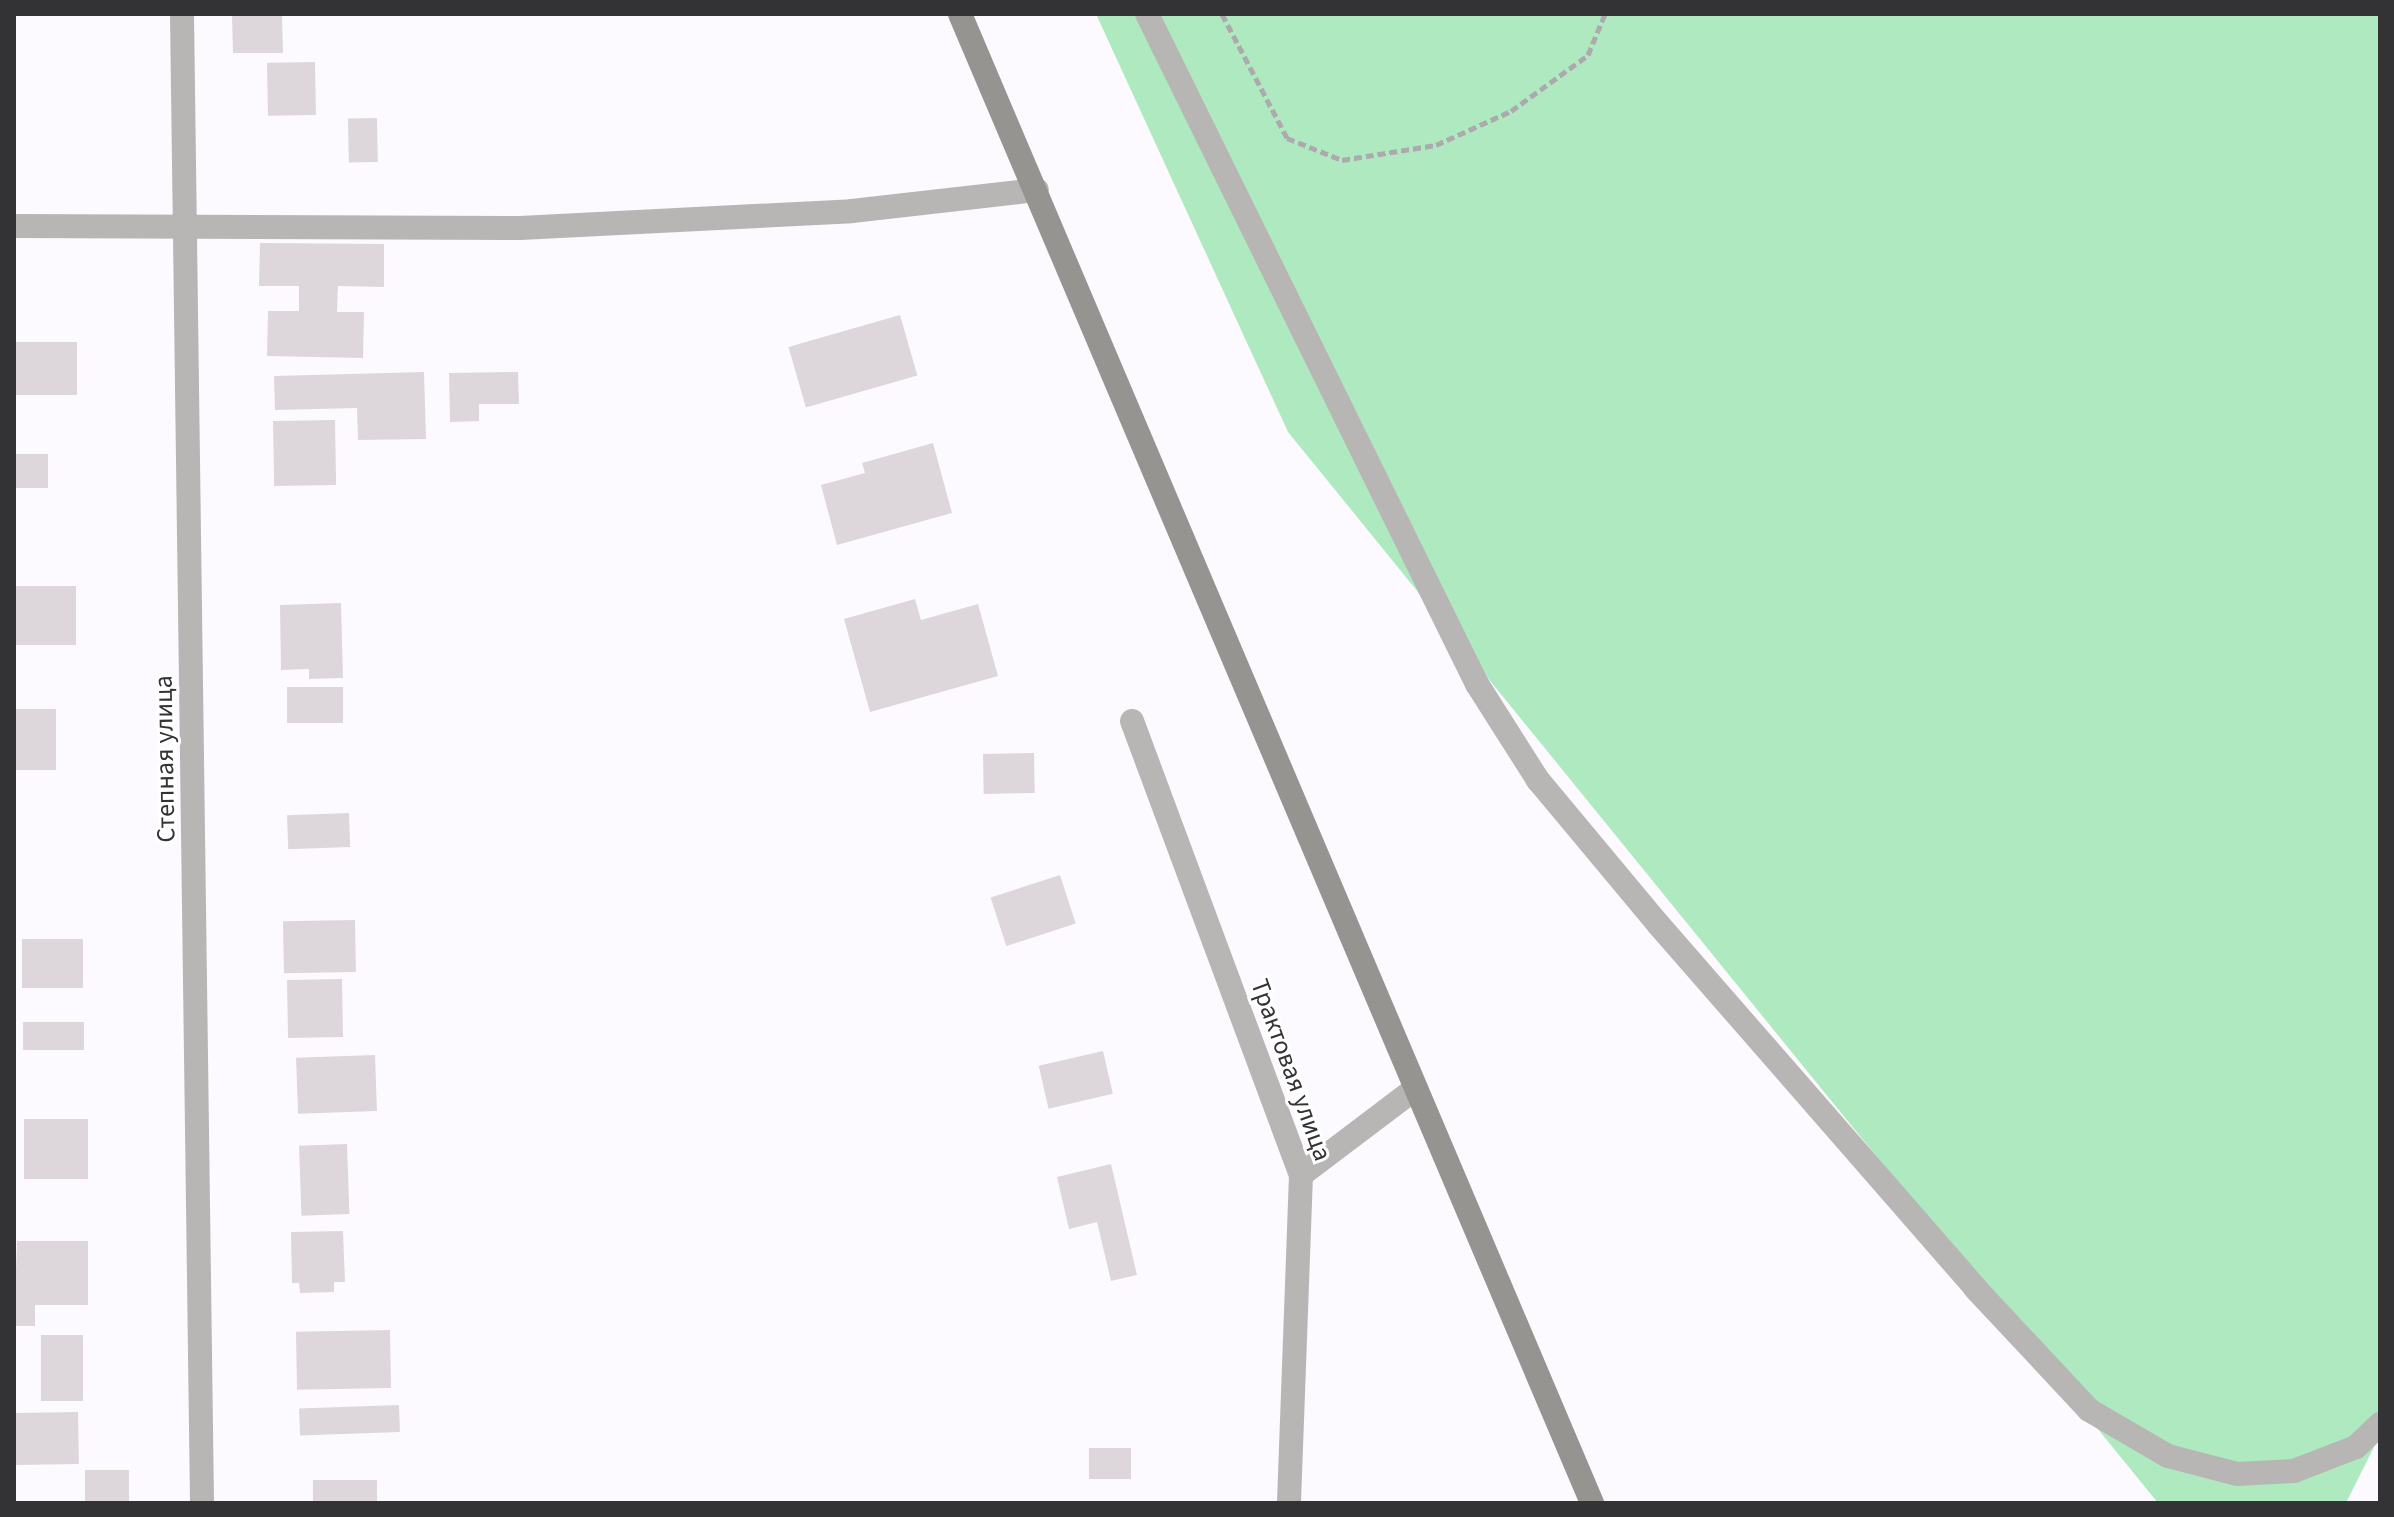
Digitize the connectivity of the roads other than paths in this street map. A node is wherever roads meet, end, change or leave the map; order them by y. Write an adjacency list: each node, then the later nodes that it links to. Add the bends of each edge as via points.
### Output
1 (182, 14): 6 (street, Степная улица)
2 (960, 14): 4 (main road)
3 (1147, 14): 10 (street, via 1477,684 1538,780 1975,1288 2089,1410 2168,1456 2237,1474 2294,1471 2356,1447)
4 (1037, 190): 6 (street, via 852,211 520,228); 8 (main road)
5 (14, 226): 6 (street)
6 (187, 228): 11 (street, Степная улица)
7 (1132, 721): 9 (street, Трактовая улица)
8 (1416, 1088): 9 (street); 13 (main road)
9 (1301, 1175): 12 (street, Трактовая улица)
10 (2380, 1424)
11 (202, 1503)
12 (1289, 1503)
13 (1592, 1503)

